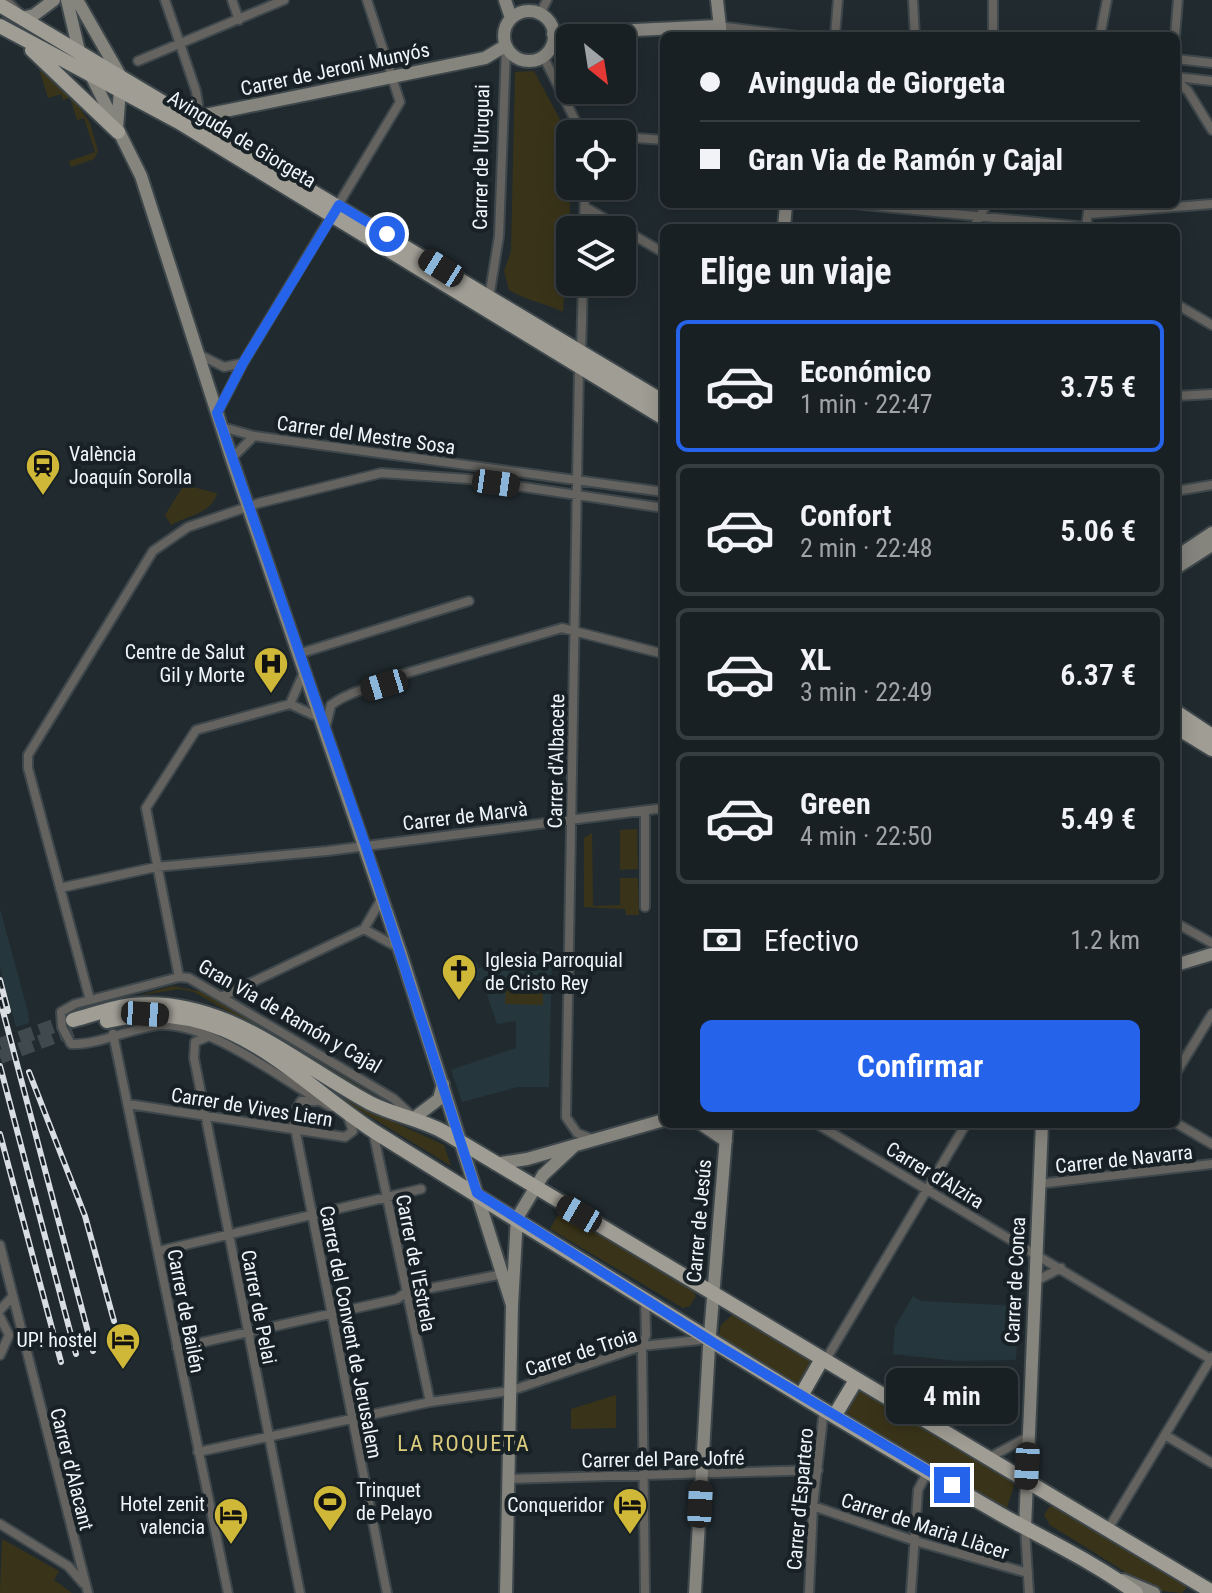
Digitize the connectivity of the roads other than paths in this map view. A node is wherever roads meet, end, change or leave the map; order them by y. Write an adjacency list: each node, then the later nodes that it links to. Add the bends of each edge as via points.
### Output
1 (54, 0): 17 (main road)
2 (67, 0): 32 (main road)
3 (77, 0): 43 (main road)
4 (165, 0): 31 (street)
5 (232, 0): 20 (street)
6 (284, 0): 20 (street)
7 (367, 0): 39 (street)
8 (505, 0): 19 (main road)
9 (547, 0): 18 (street)
10 (717, 0): 22 (main road)
11 (838, 0): 25 (street)
12 (913, 0): 26 (street)
13 (993, 0): 27 (street)
14 (1107, 0): 28 (street)
15 (1178, 0): 29 (street)
16 (522, 6): 18 (main road); 19 (main road)
17 (15, 8): 32 (main road, Avinguda de Giorgeta)
18 (540, 14): 30 (main road)
19 (511, 18): 33 (main road, via 505,29)
20 (239, 20): 31 (street)
21 (6, 31): 38 (main road, Avinguda de Giorgeta); 47 (main road)
22 (720, 31): 24 (main road)
23 (660, 32): 30 (main road)
24 (664, 32)
25 (835, 32)
26 (915, 32)
27 (993, 32)
28 (1101, 32)
29 (1175, 32)
30 (553, 34): 34 (main road)
31 (181, 44): 36 (street); 44 (street, via 198,104)
32 (79, 51): 38 (main road); 43 (main road, Avinguda de Giorgeta)
33 (508, 53): 34 (main road, via 534,60); 39 (main road, Carrer de Jeroni Munyós); 64 (street, Carrer de l'Uruguai, via 499,236)
34 (546, 54): 45 (street)
35 (1180, 59): 37 (street)
36 (138, 61)
37 (1212, 63)
38 (90, 74): 43 (main road, Avinguda de Giorgeta); 47 (main road)
39 (393, 77): 44 (main road, Carrer de Jeroni Munyós); 58 (street, via 400,102)
40 (1180, 79): 41 (street)
41 (1212, 81)
42 (1180, 83): 46 (street)
43 (122, 85): 44 (main road, Avinguda de Giorgeta); 47 (main road, via 115,117); 58 (main road, Avinguda de Giorgeta)
44 (194, 120): 58 (main road, Avinguda de Giorgeta)
45 (575, 120)
46 (1212, 130)
47 (118, 132): 69 (main road, via 141,176)
48 (636, 138): 49 (street)
49 (660, 140)
50 (585, 200): 53 (street)
51 (1212, 204): 52 (street)
52 (1180, 205)
53 (585, 207): 59 (street); 63 (street)
54 (896, 208): 60 (street)
55 (985, 208): 60 (street)
56 (1114, 208): 57 (street)
57 (1089, 209)
58 (335, 211): 64 (main road, Avinguda de Giorgeta); 67 (main road, Avinguda de Giorgeta); 71 (street)
59 (585, 216)
60 (980, 216): 61 (street); 62 (street)
61 (975, 224)
62 (1051, 224)
63 (660, 251)
64 (489, 296): 67 (street, Carrer de l'Uruguai); 70 (main road, Avinguda de Giorgeta)
65 (582, 296): 70 (street, Carrer d'Albacete)
66 (1180, 306): 68 (street)
67 (493, 314): 70 (main road, Avinguda de Giorgeta)
68 (1212, 325)
69 (198, 354): 71 (street, via 224,367); 75 (main road)
70 (580, 359): 74 (main road, Avinguda de Giorgeta); 76 (main road, Avinguda de Giorgeta); 84 (street, Carrer d'Albacete)
71 (243, 363): 75 (street)
72 (1212, 394): 73 (street)
73 (1180, 396)
74 (660, 400)
75 (217, 413): 77 (main road)
76 (660, 415)
77 (225, 428): 78 (street, Carrer del Mestre Sosa); 81 (main road)
78 (254, 436): 79 (street, Carrer del Mestre Sosa); 81 (street, Carrer del Mestre Sosa)
79 (388, 454): 80 (street, Carrer del Mestre Sosa); 82 (street)
80 (409, 457): 83 (street); 84 (street, Carrer del Mestre Sosa)
81 (232, 458): 89 (main road)
82 (388, 474): 83 (street, Carrer del Mestre Sosa); 89 (street, Carrer del Mestre Sosa)
83 (409, 475): 88 (street, Carrer del Mestre Sosa)
84 (575, 478): 87 (street, Carrer del Mestre Sosa); 88 (street, Carrer d'Albacete)
85 (1212, 485): 86 (street)
86 (1180, 489)
87 (660, 491)
88 (579, 494): 90 (street, Carrer del Mestre Sosa); 95 (street, Carrer d'Albacete)
89 (248, 506): 97 (main road); 114 (street, Carrer del Mestre Sosa, via 175,533 153,551 42,729 27,762)
90 (660, 507)
91 (1212, 542): 92 (main road); 93 (main road)
92 (1180, 555)
93 (1180, 565)
94 (469, 601): 97 (street)
95 (574, 631): 96 (street); 102 (street, via 562,628 400,675 336,701); 111 (street, Carrer d'Albacete)
96 (660, 653)
97 (298, 654): 98 (main road)
98 (304, 672): 99 (street); 102 (main road)
99 (290, 704): 102 (street); 113 (street, via 190,735 146,808)
100 (1180, 713): 105 (main road)
101 (1180, 714): 106 (main road)
102 (323, 723): 112 (main road)
103 (1180, 727): 107 (main road)
104 (1180, 728): 108 (main road)
105 (1212, 728)
106 (1212, 736)
107 (1212, 742)
108 (1212, 749)
109 (660, 809): 110 (street, Carrer de Marvà)
110 (645, 811): 111 (street, Carrer de Marvà); 116 (street)
111 (572, 820): 112 (street, Carrer de Marvà); 144 (street, Carrer d'Albacete, via 566,1117 577,1133)
112 (365, 844): 113 (street, Carrer de Marvà); 115 (main road)
113 (156, 867): 114 (street, Carrer de Marvà); 123 (street)
114 (60, 888): 125 (street)
115 (382, 898): 118 (street); 120 (main road)
116 (645, 907)
117 (1180, 925): 119 (street)
118 (364, 929): 120 (street); 124 (street)
119 (1212, 943)
120 (399, 948): 130 (main road)
121 (1212, 954): 122 (main road)
122 (1180, 964)
123 (179, 977): 124 (street, Gran Via de Ramón y Cajal); 125 (street, Gran Via de Ramón y Cajal)
124 (221, 997): 134 (street, Gran Via de Ramón y Cajal, via 394,1099)
125 (90, 1000): 127 (street, Gran Via de Ramón y Cajal, via 61,1012 66,1039 79,1044)
126 (1212, 1014): 129 (street)
127 (113, 1034): 128 (street, Gran Via de Ramón y Cajal, via 170,1025); 132 (street, Carrer de Bailén)
128 (209, 1037): 131 (street, Gran Via de Ramón y Cajal); 133 (street, Carrer de Pelai, via 199,1039 193,1048)
129 (1180, 1066)
130 (443, 1084): 134 (main road, via 439,1099); 146 (main road)
131 (323, 1103): 136 (street, Gran Via de Ramón y Cajal); 143 (street, via 301,1101 293,1115)
132 (128, 1104): 133 (street, Carrer de Vives Liern); 161 (street, Carrer de Bailén)
133 (206, 1117): 143 (street, Carrer de Vives Liern); 159 (street, Carrer de Pelai)
134 (414, 1118): 136 (main road, Gran Via de Ramón y Cajal, via 369,1102 236,1024 195,1008 130,1005 74,1024 145,1014 208,1024 290,1068); 146 (main road, Gran Via de Ramón y Cajal)
135 (660, 1121): 144 (main road)
136 (360, 1123): 143 (street, Carrer de Vives Liern, via 345,1137); 155 (main road, Gran Via de Ramón y Cajal); 156 (street, Carrer de l'Estrela)
137 (1180, 1125): 147 (street)
138 (707, 1128): 145 (main road, Carrer de Jesús)
139 (727, 1128): 145 (main road, Carrer de Jesús)
140 (824, 1128): 154 (street, Carrer d'Alzira)
141 (964, 1128): 154 (street)
142 (1042, 1128): 151 (main road, Carrer de Conca)
143 (295, 1132): 157 (street, Carrer del Convent de Jerusalem)
144 (596, 1140): 148 (main road)
145 (726, 1141): 167 (main road, Carrer de Jesús)
146 (462, 1143): 149 (main road, Gran Via de Ramón y Cajal); 155 (main road)
147 (1212, 1144)
148 (573, 1147): 149 (main road); 152 (main road)
149 (495, 1164): 152 (main road, Gran Via de Ramón y Cajal)
150 (1212, 1164): 151 (street, Carrer de Navarra)
151 (1038, 1184): 162 (main road, Carrer de Conca)
152 (534, 1187): 158 (main road); 167 (main road)
153 (421, 1189): 156 (street)
154 (927, 1189): 162 (street, Carrer d'Alzira); 180 (street)
155 (477, 1193): 158 (main road, Gran Via de Ramón y Cajal); 164 (main road)
156 (386, 1197): 157 (street); 166 (street, Carrer de l'Estrela)
157 (311, 1215): 159 (street); 171 (street, Carrer del Convent de Jerusalem)
158 (517, 1218): 164 (main road); 169 (main road)
159 (229, 1235): 161 (street); 173 (street, Carrer de Pelai)
160 (0, 1245): 168 (street, Carrer d'Alacant)
161 (159, 1251): 176 (street, Carrer de Bailén)
162 (1036, 1253): 163 (street, Carrer d'Alzira); 165 (main road, Carrer de Conca)
163 (1061, 1268): 165 (street); 179 (street, Carrer d'Alzira)
164 (508, 1274): 166 (street); 182 (main road)
165 (1034, 1282): 189 (main road, Carrer de Conca)
166 (405, 1293): 171 (street); 184 (street, Carrer de l'Estrela)
167 (712, 1293): 174 (main road, Carrer de Jesús); 180 (main road)
168 (13, 1296): 170 (street); 178 (street, Carrer d'Alacant)
169 (645, 1297): 174 (main road); 175 (street)
170 (0, 1310)
171 (331, 1313): 173 (street); 186 (street, Carrer del Convent de Jerusalem)
172 (0, 1317): 177 (street, via 8,1328)
173 (248, 1332): 176 (street); 188 (street, Carrer de Pelai)
174 (710, 1339): 175 (street, Carrer de Troia); 183 (main road); 195 (main road, Carrer de Jesús)
175 (642, 1346): 182 (street, Carrer de Troia); 196 (street)
176 (177, 1348): 190 (street, Carrer de Bailén)
177 (2, 1350): 178 (street, via 17,1343)
178 (27, 1351): 207 (street, Carrer d'Alacant)
179 (1212, 1359): 187 (street)
180 (824, 1360): 181 (main road); 183 (main road)
181 (856, 1380): 185 (main road); 191 (main road)
182 (510, 1391): 184 (street, Carrer de Troia); 197 (main road)
183 (802, 1394): 185 (main road)
184 (430, 1402): 186 (street, Carrer de Troia)
185 (829, 1412): 193 (street, Carrer d'Espartero); 194 (main road)
186 (351, 1419): 188 (street, Carrer de Troia); 210 (street, Carrer del Convent de Jerusalem)
187 (1165, 1435): 192 (street); 202 (street)
188 (268, 1436): 190 (street, Carrer de Troia); 209 (street, Carrer de Pelai)
189 (1028, 1437): 191 (street); 198 (main road, Carrer de Conca)
190 (198, 1452): 208 (street, Carrer de Bailén)
191 (985, 1457): 198 (main road)
192 (1212, 1463)
193 (818, 1470): 195 (street, Carrer del Pare Jofré); 199 (street, Carrer d'Espartero)
194 (928, 1471): 201 (main road); 203 (street, via 918,1490)
195 (702, 1474): 196 (street, Carrer del Pare Jofré); 213 (main road, Carrer de Jesús)
196 (643, 1475): 197 (street, Carrer del Pare Jofré); 212 (street)
197 (508, 1479): 211 (main road)
198 (1026, 1482): 201 (main road, Carrer de Conca); 202 (main road)
199 (813, 1506): 203 (street, Carrer de Maria Llàcer); 214 (street, Carrer d'Espartero)
200 (0, 1524): 207 (street, via 68,1566)
201 (1025, 1528): 204 (street, Carrer de Conca); 205 (main road)
202 (1108, 1529): 206 (main road)
203 (915, 1541): 204 (street, Carrer de Maria Llàcer); 215 (street)
204 (1028, 1573): 216 (street, Carrer de Conca)
205 (1113, 1575): 217 (main road); 218 (main road)
206 (1208, 1590)
207 (88, 1593)
208 (228, 1593)
209 (300, 1593)
210 (387, 1593)
211 (506, 1593)
212 (645, 1593)
213 (695, 1593)
214 (809, 1593)
215 (911, 1593)
216 (1029, 1593)
217 (1136, 1593)
218 (1154, 1593)

